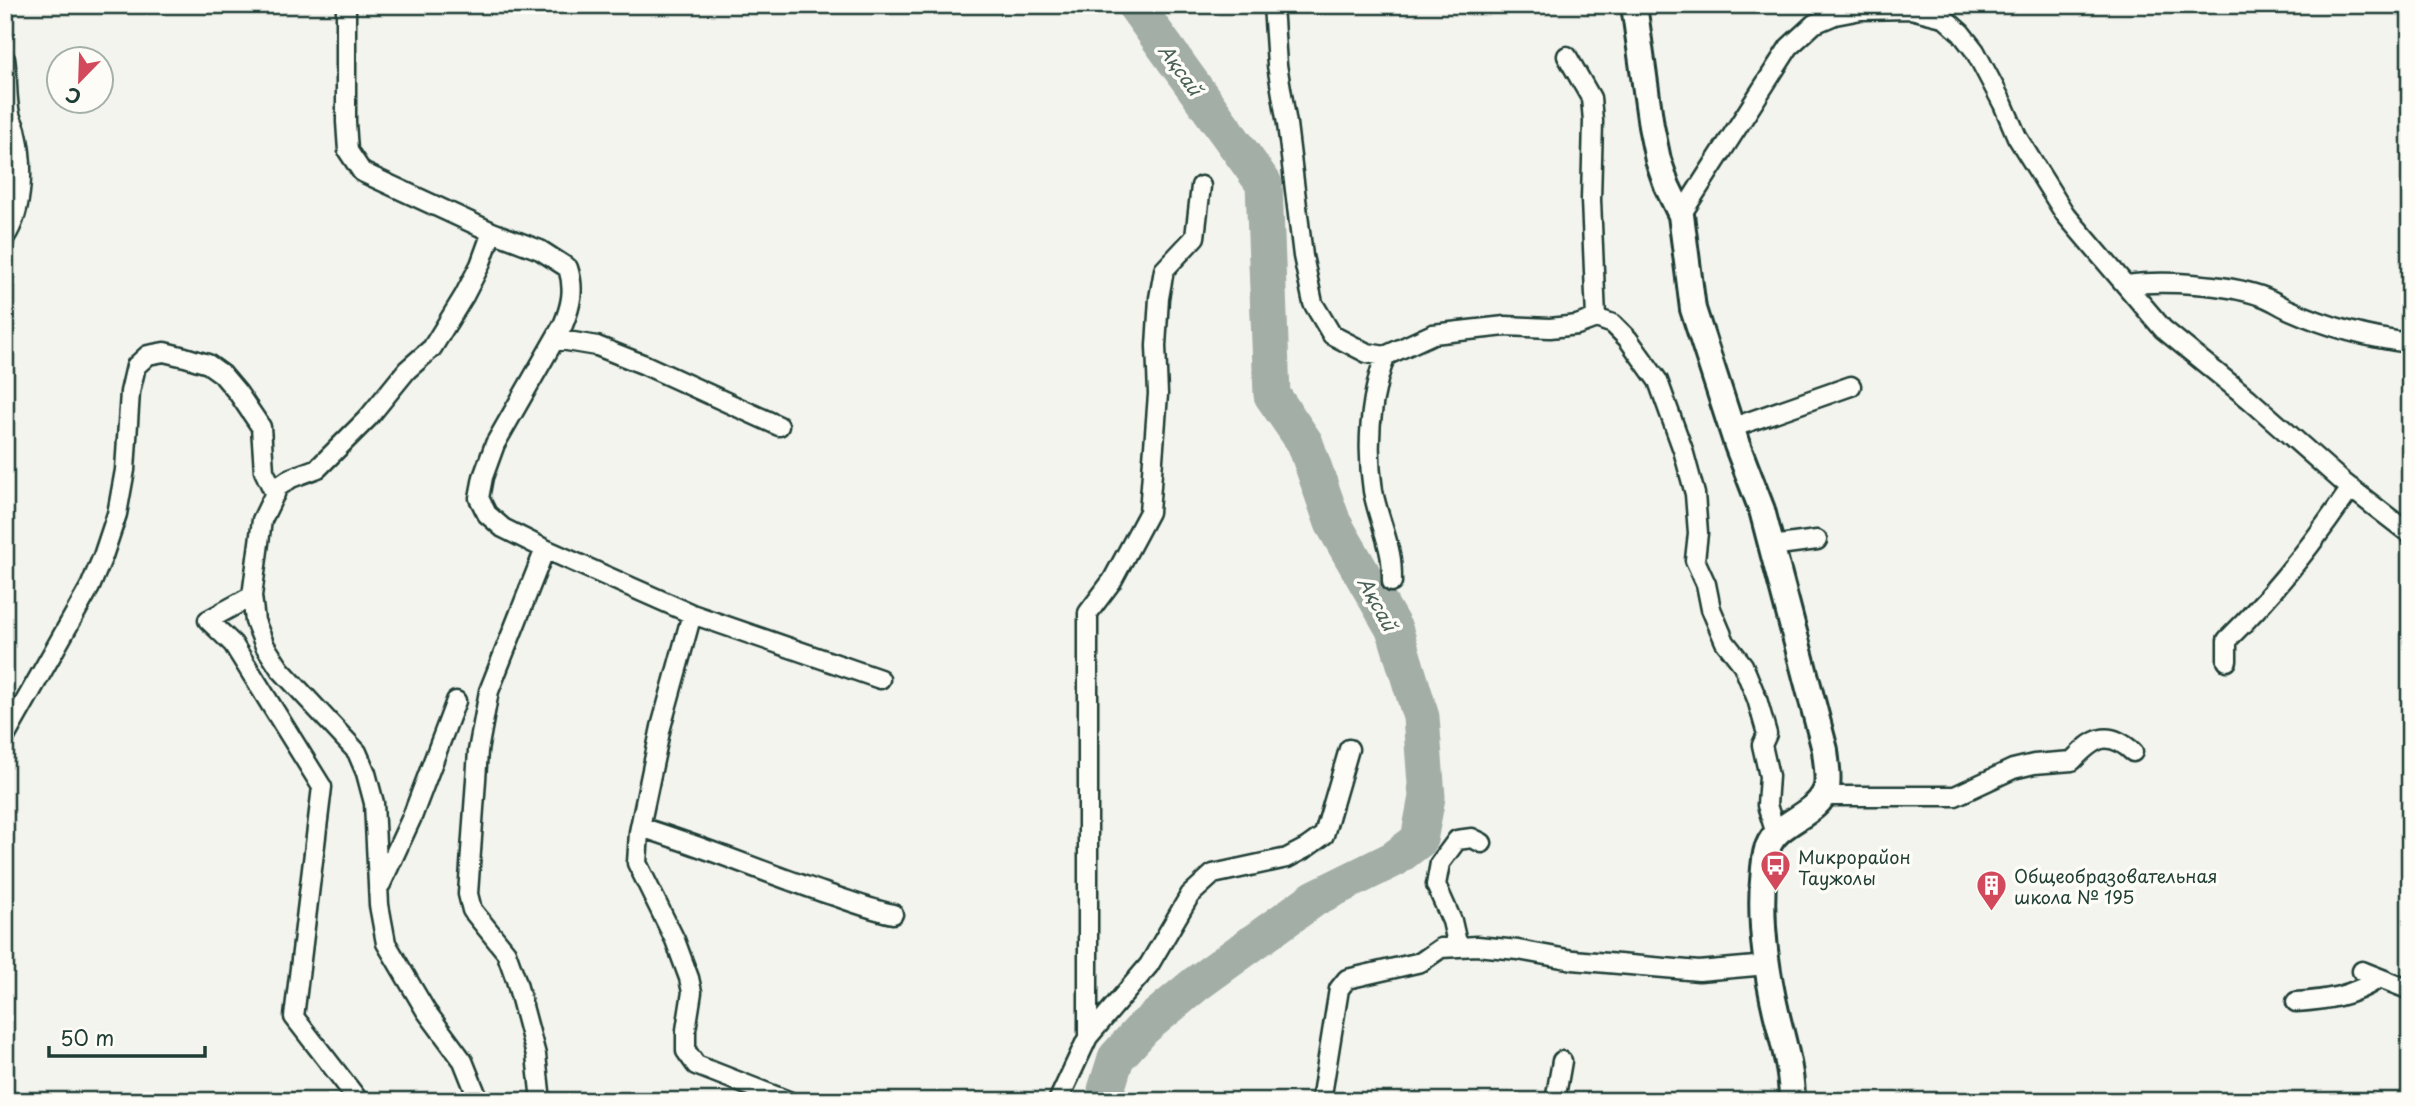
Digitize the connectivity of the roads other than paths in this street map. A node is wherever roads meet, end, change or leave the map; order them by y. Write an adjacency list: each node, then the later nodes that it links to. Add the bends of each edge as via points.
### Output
1 (346, 5): 9 (street, via 346,122 348,151 354,162 372,178)
2 (1273, 5): 14 (street, via 1277,65 1313,303 1332,335 1367,354)
3 (1634, 5): 7 (street, via 1658,160)
4 (1567, 56): 11 (street, via 1591,98)
5 (5, 59): 8 (street, via 10,114 19,145 19,197)
6 (1201, 186): 43 (street, via 1195,237 1164,270 1159,298 1149,512 1088,614)
7 (1681, 215): 10 (street, via 1789,47 1814,24 1861,10 1911,9 1943,17 1961,33 1975,51 2034,168 2065,214); 17 (street, via 1693,309)
8 (8, 230)
9 (492, 232): 12 (street, via 540,250 568,268 573,283 569,310); 19 (street, via 464,296 432,348 318,468 291,478)
10 (2127, 285): 13 (street, via 2147,282 2239,290 2339,328); 18 (street, via 2163,329)
11 (1596, 318): 14 (street, via 1577,325 1433,334); 35 (street, via 1613,324 1643,358 1658,382 1683,450 1695,494 1695,560 1711,609 1753,688 1767,734 1762,746 1769,776 1767,806)
12 (555, 339): 16 (street, via 621,355); 23 (street, via 495,444 479,498 487,514 503,528)
13 (2410, 343)
14 (1385, 356): 24 (street, via 1371,411 1370,456)
15 (1851, 386): 17 (street)
16 (779, 426)
17 (1731, 428): 22 (street)
18 (2351, 488): 20 (street); 27 (street, via 2311,543 2227,640)
19 (275, 494): 25 (street, via 262,520); 30 (street, via 264,471 261,427 222,374 185,356 148,355 136,366 130,392 125,470 103,556)
20 (2410, 534)
21 (1817, 540): 22 (street)
22 (1771, 546): 33 (street, via 1825,750)
23 (545, 549): 26 (street); 47 (street, via 489,691 478,751 468,894 472,909 506,952 513,971 537,1055)
24 (1392, 582)
25 (251, 596): 37 (street, via 255,621 280,669 357,752 374,803); 45 (street, via 208,620 233,644 322,787 295,1017)
26 (692, 614): 28 (street); 34 (street)
27 (2227, 661)
28 (880, 679)
29 (456, 701): 37 (street, via 412,817)
30 (5, 737)
31 (1349, 749): 43 (street, via 1324,835 1287,858 1213,874 1190,895 1149,965)
32 (2133, 752): 33 (street, via 2122,741 2106,737 2089,743 2072,761 2013,769 1955,796)
33 (1824, 796): 35 (street)
34 (640, 827): 38 (street); 48 (street, via 637,863 675,940 692,992 686,1051 696,1065)
35 (1776, 834): 40 (street, via 1768,847 1764,871)
36 (1482, 843): 39 (street, via 1472,838 1457,840 1440,863 1436,885)
37 (379, 887): 46 (street, via 386,943 426,1011 463,1061)
38 (893, 914)
39 (1458, 947): 40 (street, via 1699,971); 50 (street, via 1441,948 1421,961 1347,979 1339,989)
40 (1767, 965): 52 (street, via 1792,1076)
41 (2410, 990): 42 (street, via 2370,975 2349,995)
42 (2297, 1002)
43 (1088, 1037): 49 (street)
44 (1562, 1061): 51 (street)
45 (359, 1101)
46 (479, 1101)
47 (541, 1101)
48 (788, 1101)
49 (1058, 1101)
50 (1321, 1101)
51 (1555, 1101)
52 (1792, 1101)

